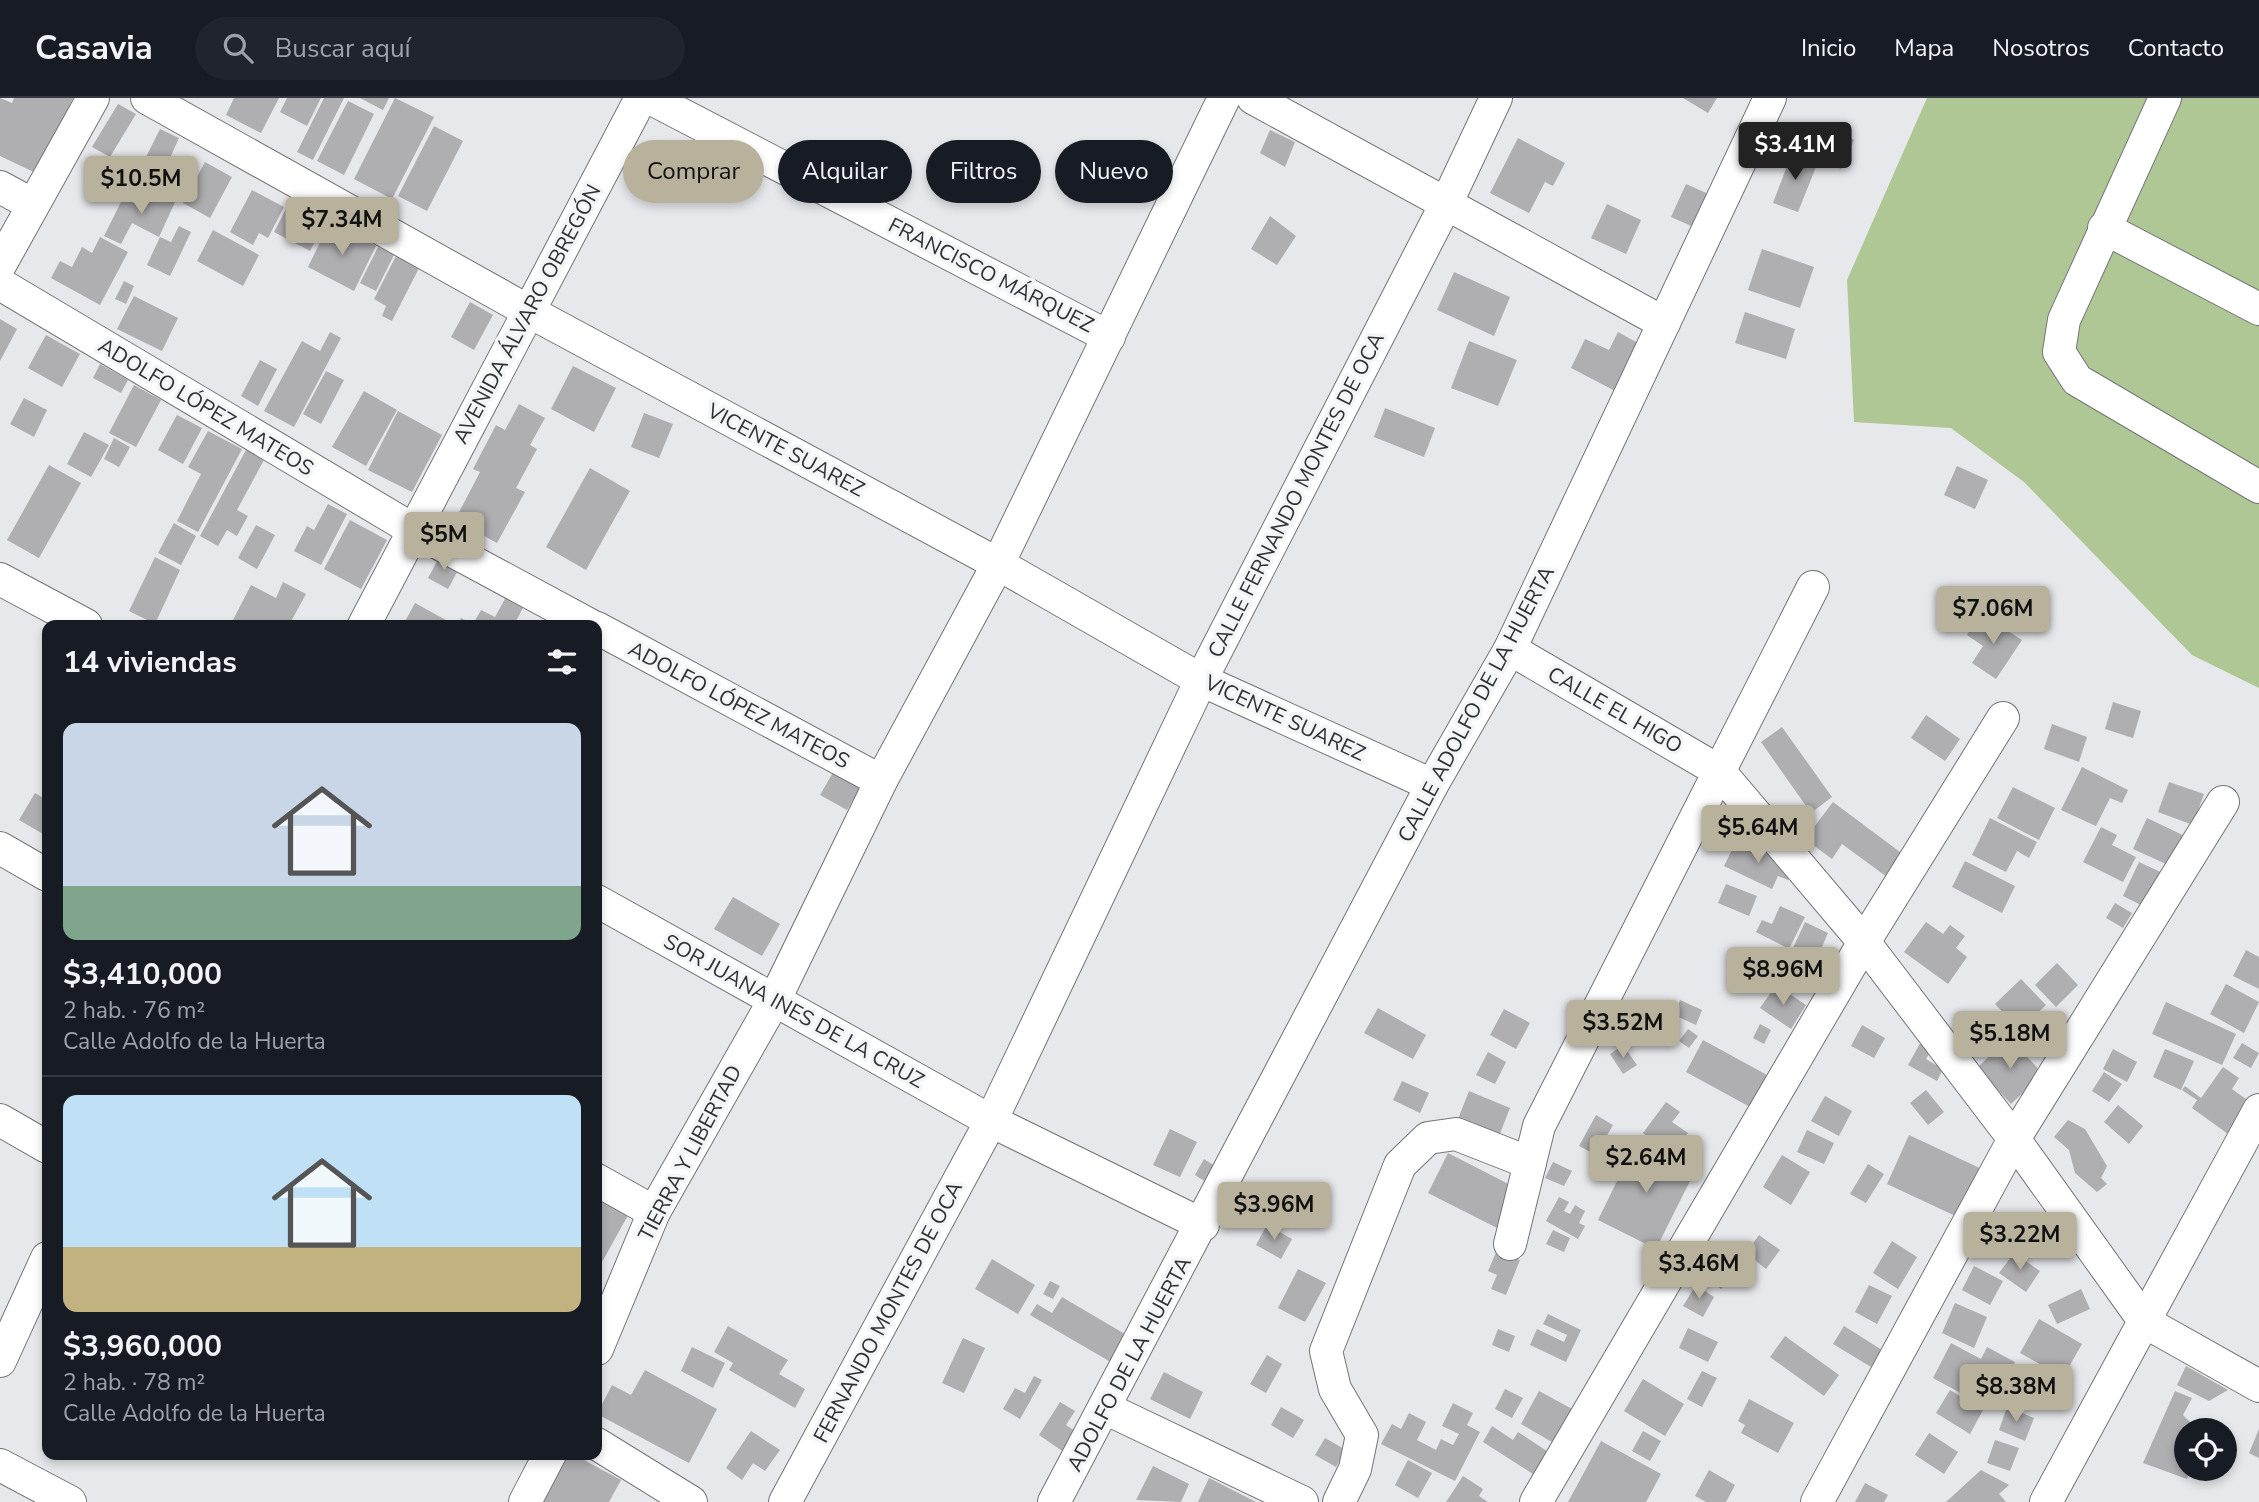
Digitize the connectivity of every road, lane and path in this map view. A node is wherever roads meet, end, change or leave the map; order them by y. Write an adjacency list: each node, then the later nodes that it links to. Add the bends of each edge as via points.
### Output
1 (93, 98): 12 (street)
2 (147, 98): 17 (street, VICENTE SUAREZ)
3 (641, 98): 17 (street, AVENIDA ÁLVARO OBREGÓN)
4 (650, 98): 19 (street, FRANCISCO MÁRQUEZ)
5 (1224, 98): 19 (street)
6 (1252, 98): 11 (street)
7 (1496, 98): 11 (street, CALLE FERNANDO MONTES DE OCA)
8 (1770, 98): 18 (street, CALLE ADOLFO DE LA HUERTA)
9 (2165, 98): 13 (street)
10 (0, 187): 12 (street)
11 (1447, 202): 18 (street); 30 (street, CALLE FERNANDO MONTES DE OCA)
12 (33, 205): 14 (street)
13 (2104, 228): 16 (street); 20 (street, via 2064,320 2059,352 2077,380)
14 (0, 265)
15 (0, 284): 21 (street, ADOLFO LÓPEZ MATEOS)
16 (2259, 309)
17 (530, 312): 21 (street, AVENIDA ÁLVARO OBREGÓN); 22 (street, VICENTE SUAREZ)
18 (1664, 323): 29 (street, CALLE ADOLFO DE LA HUERTA)
19 (1109, 337): 22 (street)
20 (2259, 487)
21 (412, 529): 26 (street, AVENIDA ÁLVARO OBREGÓN); 27 (street)
22 (998, 564): 30 (street, VICENTE SUAREZ); 33 (street)
23 (0, 579): 25 (street)
24 (1813, 587): 32 (street)
25 (77, 620)
26 (366, 620)
27 (581, 620)
28 (602, 631): 33 (street, ADOLFO LÓPEZ MATEOS)
29 (1510, 649): 32 (street, CALLE EL HIGO); 34 (street, CALLE ADOLFO DE LA HUERTA)
30 (1201, 680): 34 (street, VICENTE SUAREZ); 43 (street, CALLE FERNANDO MONTES DE OCA)
31 (2004, 718): 39 (street)
32 (1719, 771): 39 (street, CALLE EL HIGO); 46 (street, via 1539,1126)
33 (881, 781): 40 (street, TIERRA Y LIBERTAD)
34 (1432, 785): 49 (street, CALLE ADOLFO DE LA HUERTA)
35 (2223, 802): 44 (street)
36 (0, 848): 37 (street)
37 (42, 872)
38 (602, 904): 40 (street, SOR JUANA INES DE LA CRUZ)
39 (1864, 942): 44 (street, CALLE EL HIGO); 67 (street)
40 (775, 999): 43 (street, SOR JUANA INES DE LA CRUZ); 48 (street, TIERRA Y LIBERTAD)
41 (2259, 1110): 52 (street)
42 (0, 1120): 45 (street)
43 (991, 1121): 49 (street, SOR JUANA INES DE LA CRUZ); 64 (street, FERNANDO MONTES DE OCA)
44 (2014, 1139): 52 (street, CALLE EL HIGO); 68 (street)
45 (42, 1144)
46 (1530, 1163): 50 (street); 66 (street, via 1456,1134 1428,1138 1400,1165 1326,1351 1335,1389 1362,1436 1355,1469)
47 (602, 1183): 48 (street)
48 (654, 1212): 53 (street, TIERRA Y LIBERTAD)
49 (1203, 1226): 56 (street, ADOLFO DE LA HUERTA)
50 (1510, 1244)
51 (42, 1269): 54 (street)
52 (2145, 1322): 55 (street); 69 (street)
53 (602, 1337)
54 (0, 1361)
55 (2259, 1386)
56 (1105, 1409): 60 (street); 65 (street, ADOLFO DE LA HUERTA)
57 (602, 1447): 63 (street)
58 (547, 1460): 62 (street)
59 (0, 1465): 61 (street)
60 (1284, 1499)
61 (70, 1502)
62 (525, 1502)
63 (691, 1502)
64 (785, 1502)
65 (1054, 1502)
66 (1339, 1502)
67 (1536, 1502)
68 (1817, 1502)
69 (2046, 1502)

